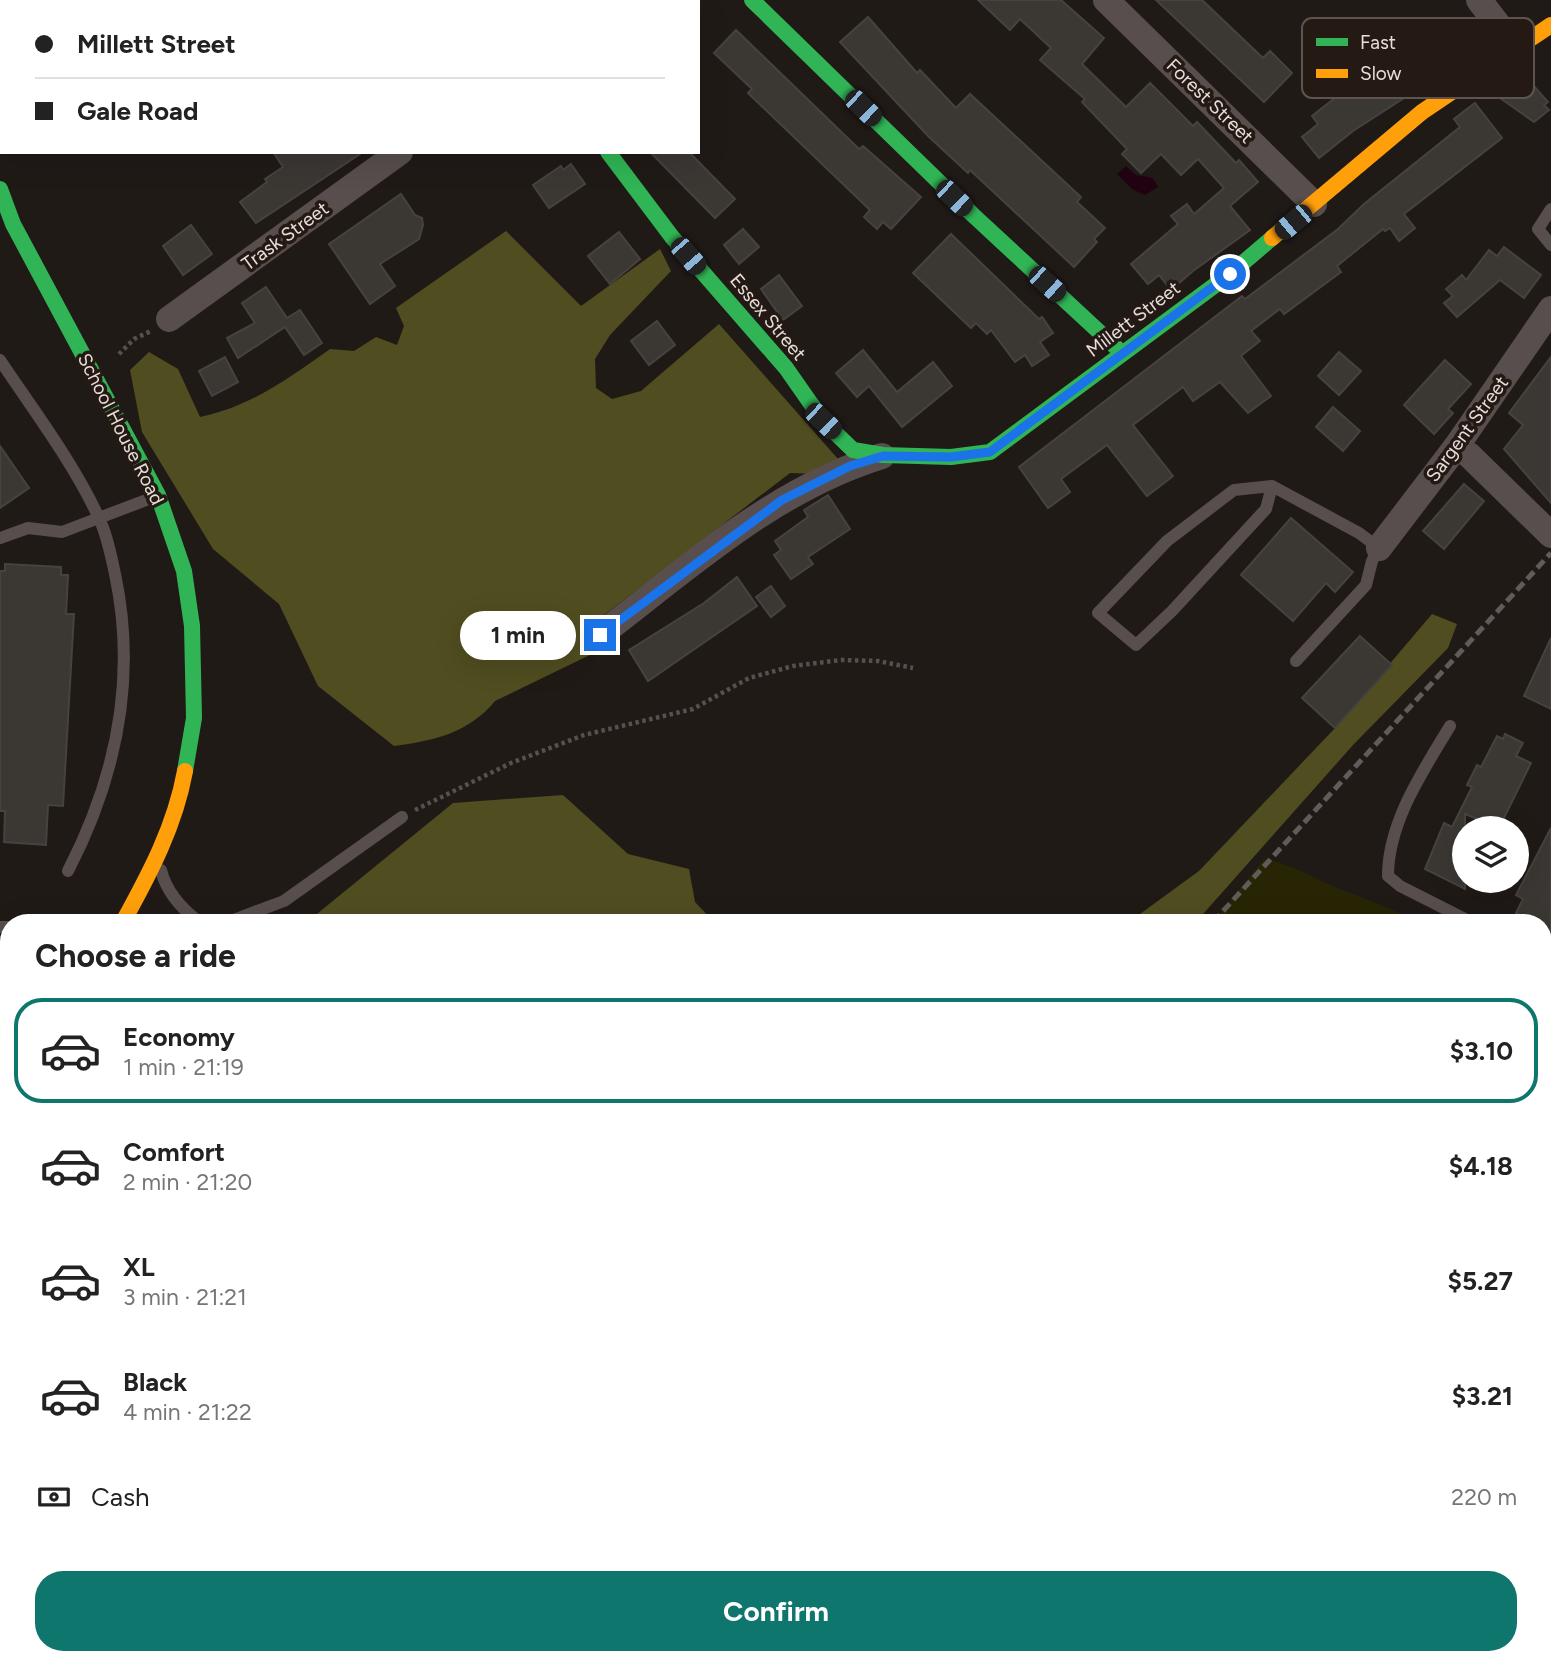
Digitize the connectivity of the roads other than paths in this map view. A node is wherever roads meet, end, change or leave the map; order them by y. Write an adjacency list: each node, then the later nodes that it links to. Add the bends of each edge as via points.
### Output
1 (752, 0): 16 (street)
2 (1106, 0): 11 (street, Forest Street)
3 (1479, 0): 4 (street)
4 (1493, 18)
5 (1551, 25): 6 (street, Millett Street)
6 (1534, 36)
7 (1443, 98): 11 (street, Millett Street)
8 (397, 154): 15 (street, Trask Street)
9 (610, 154): 19 (street, Essex Street, via 672,237 786,368 823,421 853,450)
10 (0, 189): 21 (street, School House Road, via 19,236)
11 (1314, 204): 16 (street, Millett Street, via 1230,274)
12 (1551, 209): 13 (lane, via 1538,229)
13 (1551, 245)
14 (1551, 309): 18 (street, Sargent Street)
15 (169, 319)
16 (1122, 353): 19 (street, Millett Street, via 990,452 951,457)
17 (0, 360): 22 (lane)
18 (1456, 447): 23 (street); 25 (street, Sargent Street)
19 (883, 456): 26 (street, via 850,466 782,500)
20 (1272, 486): 20 (lane, via 1234,490 1167,541 1098,613 1136,645 1266,509); 25 (lane)
21 (158, 495): 22 (lane); 30 (street, School House Road, via 184,571 192,626 194,718 181,794)
22 (100, 520): 24 (lane, via 62,532 28,528); 31 (lane, via 119,592 122,704 102,796)
23 (1551, 535)
24 (0, 538)
25 (1379, 548): 27 (lane, via 1366,585)
26 (600, 635)
27 (1296, 661)
28 (1450, 726): 35 (lane, via 1408,801 1388,854 1388,876)
29 (402, 817): 34 (lane, via 284,901)
30 (159, 858): 32 (street, School House Road); 33 (lane, via 167,887)
31 (68, 871)
32 (128, 914)
33 (188, 914)
34 (249, 914)
35 (1455, 914)

